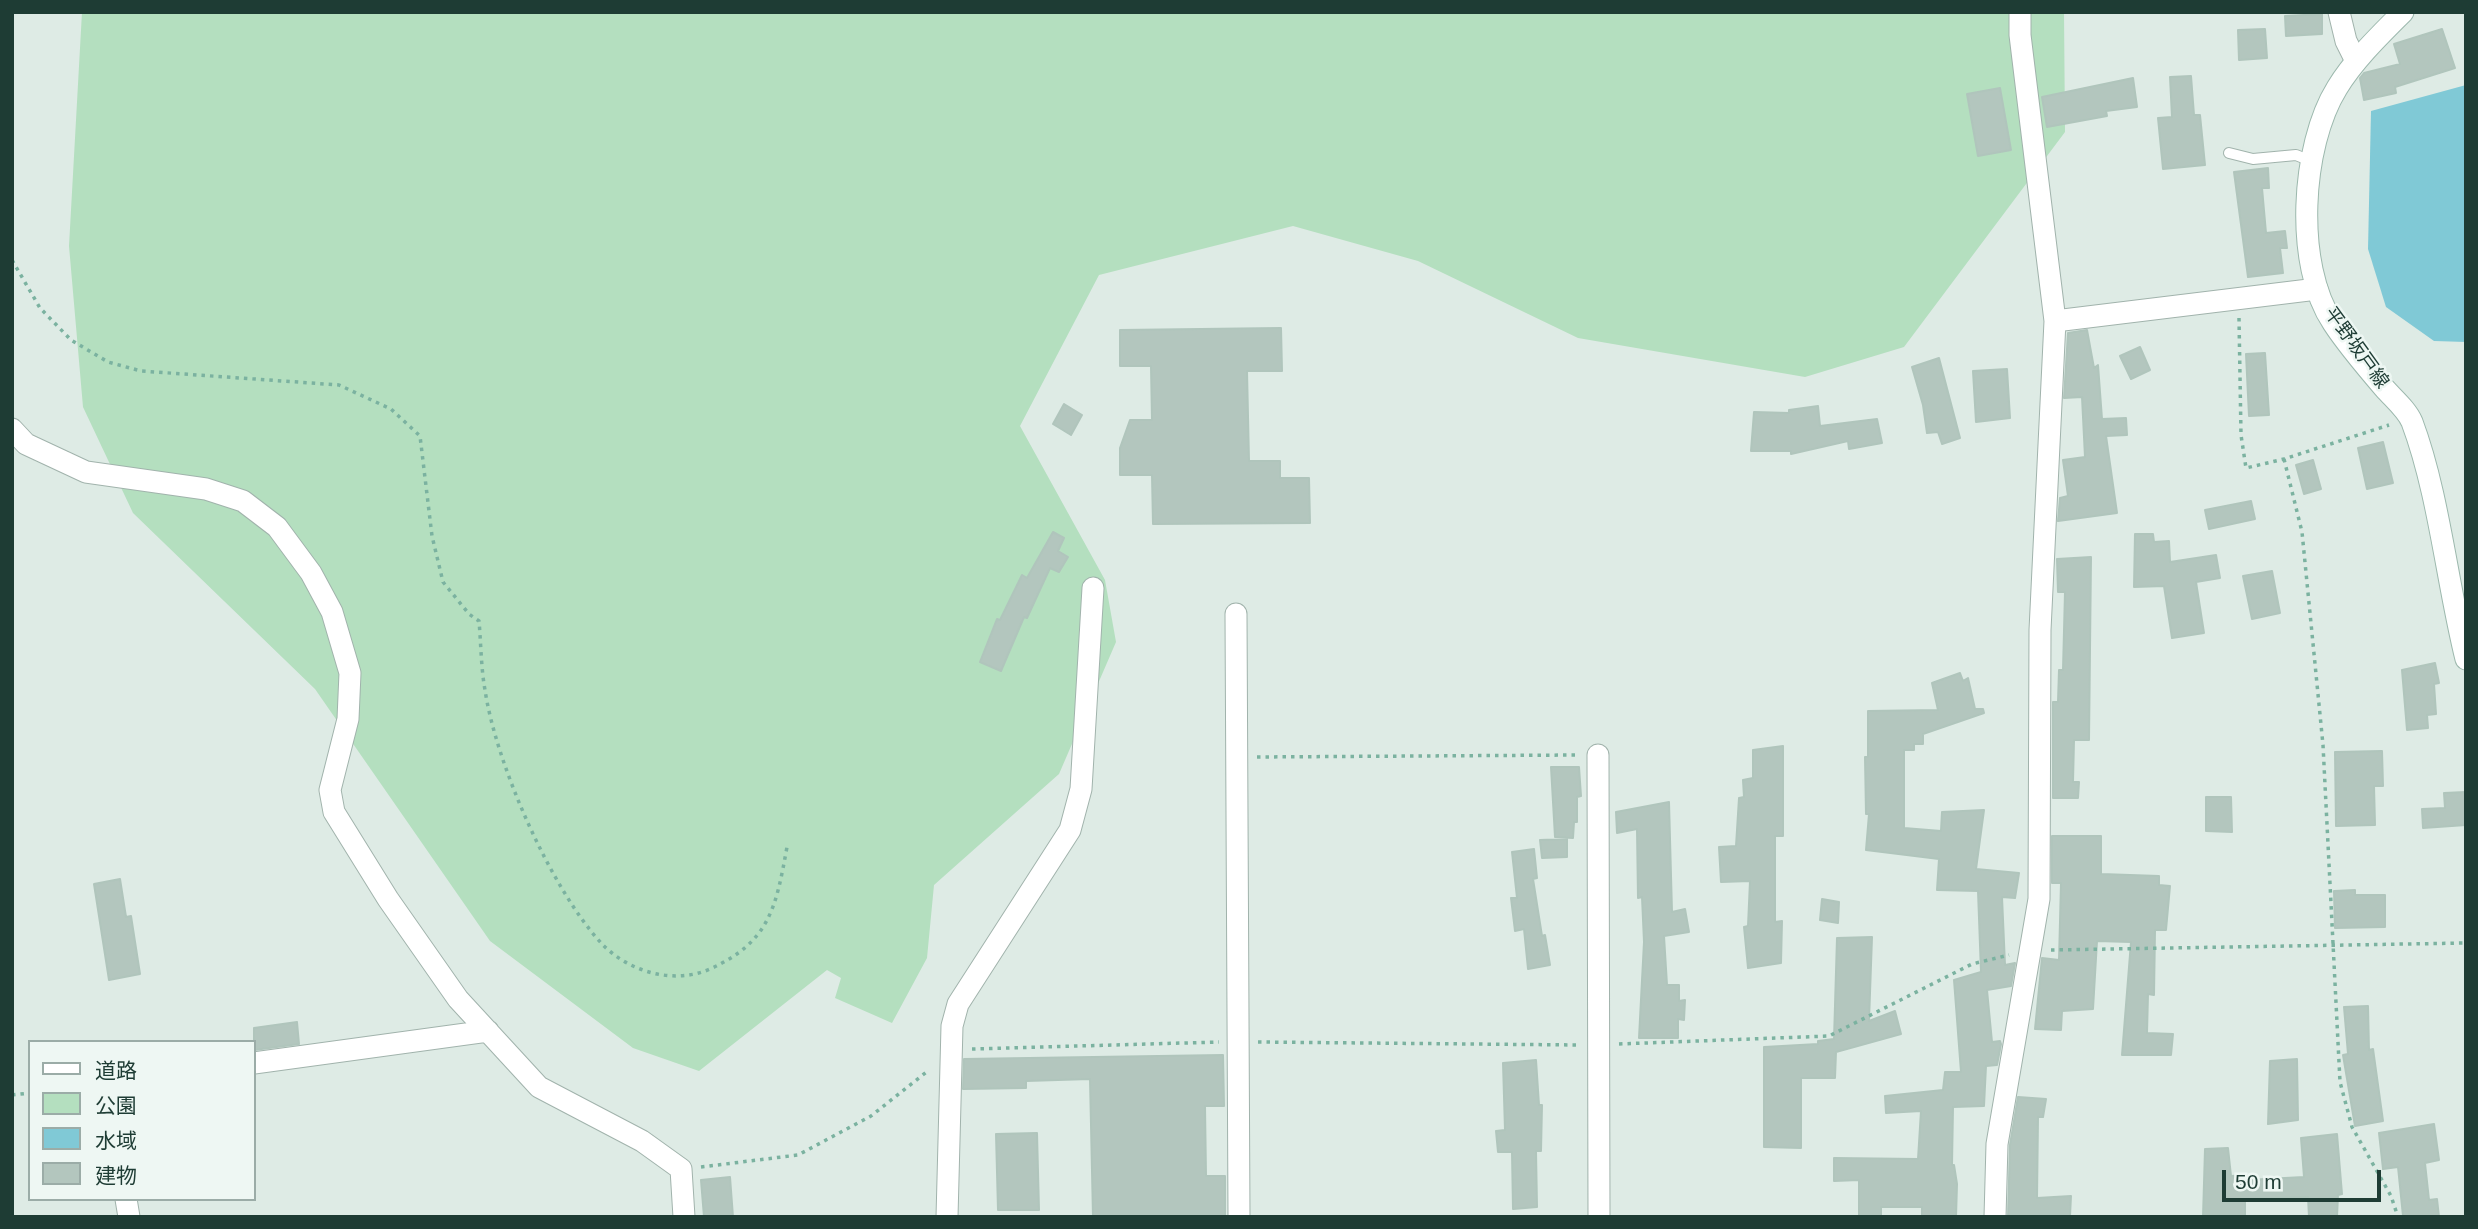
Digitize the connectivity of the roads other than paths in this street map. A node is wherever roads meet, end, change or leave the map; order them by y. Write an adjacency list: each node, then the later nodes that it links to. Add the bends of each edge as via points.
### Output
1 (2020, 12): 8 (street)
2 (2339, 12): 4 (street)
3 (2403, 12): 4 (street, 平野坂戸線)
4 (2356, 61): 6 (street, 平野坂戸線, via 2336,89)
5 (2229, 153): 6 (lane, via 2253,159 2296,155)
6 (2311, 161): 7 (street, 平野坂戸線, via 2308,243)
7 (2317, 289): 8 (street); 12 (street, 平野坂戸線, via 2331,320 2361,362 2411,418)
8 (2055, 321): 20 (street, via 2039,630 2039,900 1997,1144)
9 (14, 433): 14 (street, via 26,444 86,472 206,489 243,501 277,527 311,573 332,612 350,673 348,719 330,790 334,812 442,977)
10 (1093, 588): 17 (street, via 1081,789 1070,830 958,1004 950,1051)
11 (1236, 614): 18 (street)
12 (2466, 659)
13 (1598, 755): 19 (street)
14 (488, 1031): 15 (street); 16 (street, via 539,1087 642,1141 681,1169)
15 (256, 1063)
16 (684, 1217)
17 (947, 1217)
18 (1239, 1217)
19 (1599, 1217)
20 (1995, 1217)

